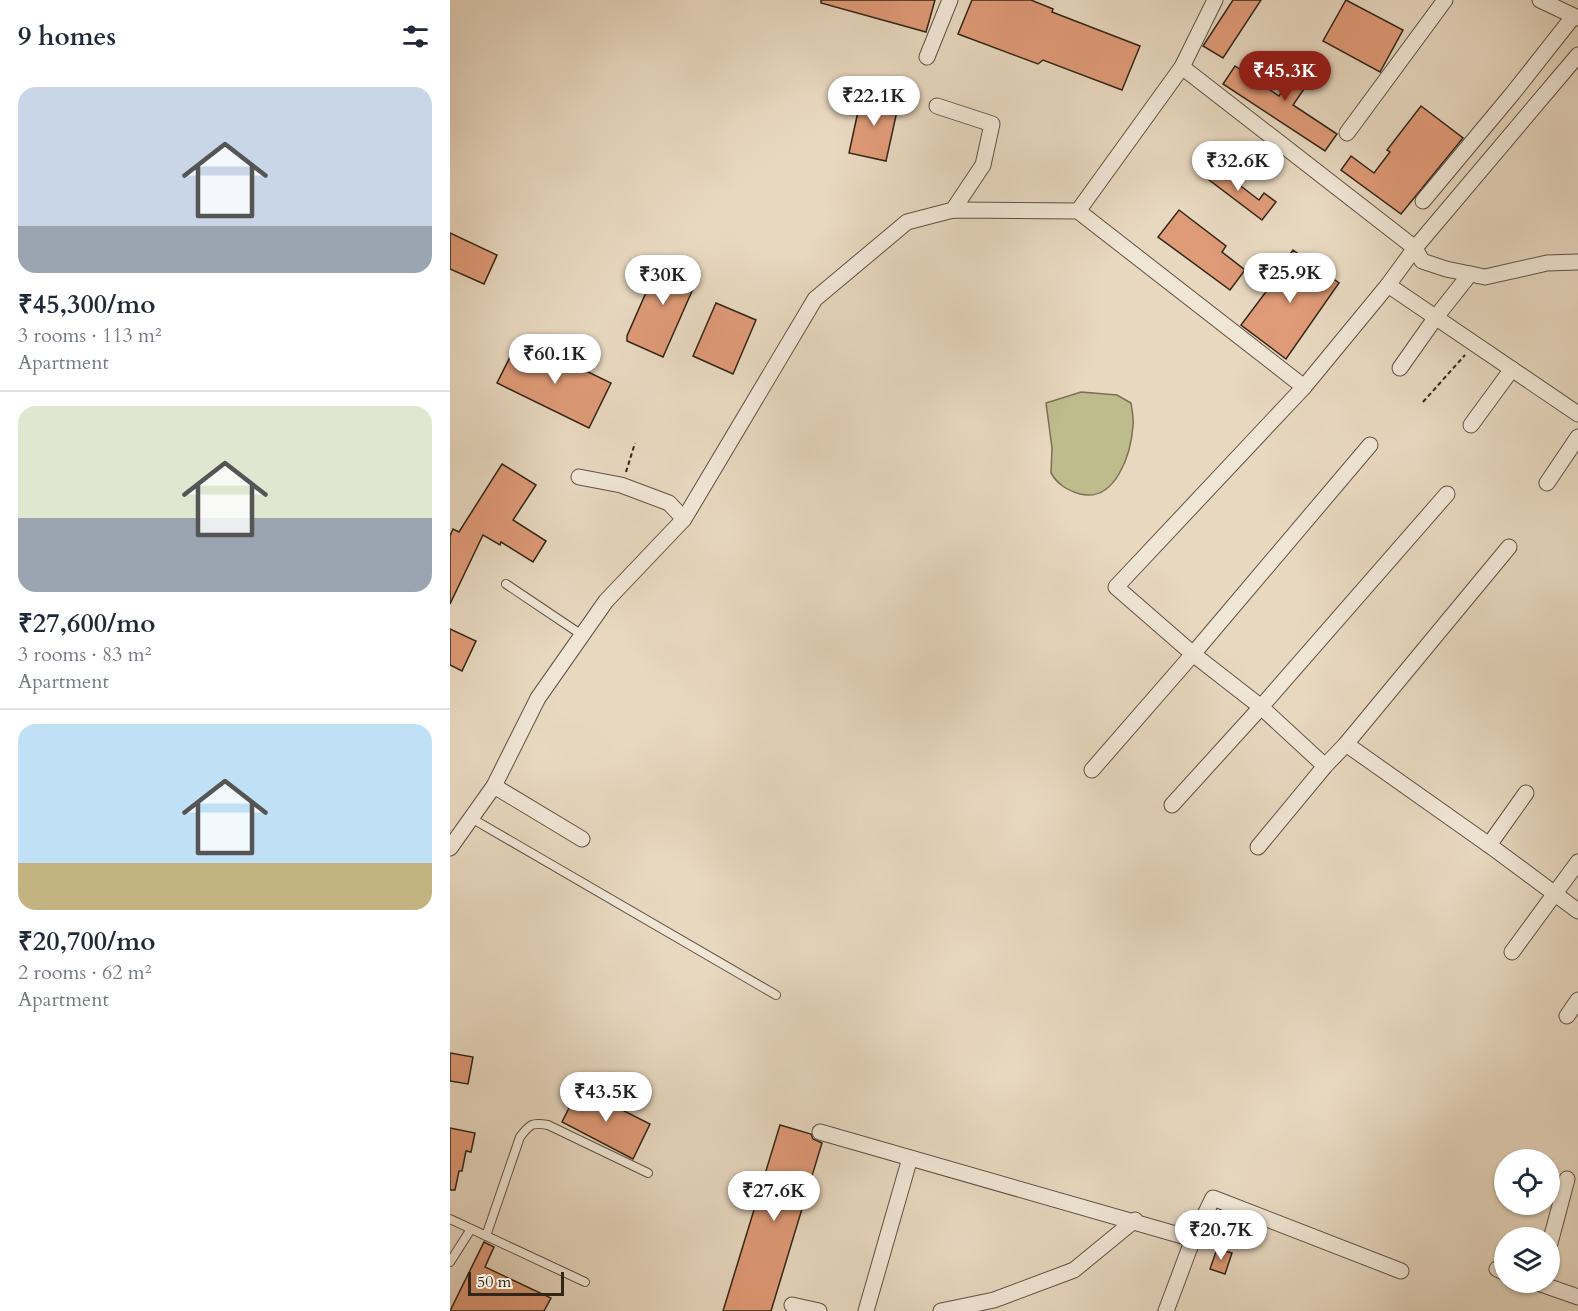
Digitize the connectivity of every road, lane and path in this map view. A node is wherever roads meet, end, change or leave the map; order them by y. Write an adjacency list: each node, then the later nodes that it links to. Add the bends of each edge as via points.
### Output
1 (950, 0): 7 (street)
2 (1215, 0): 8 (street)
3 (1445, 0): 10 (street)
4 (1540, 0): 5 (street)
5 (1576, 18): 11 (street)
6 (1578, 55): 14 (street)
7 (927, 57)
8 (1182, 67): 13 (street); 14 (street)
9 (937, 106): 12 (street, via 992,124 983,165)
10 (1347, 133)
11 (1423, 201)
12 (953, 210): 13 (street); 33 (street, via 907,222 815,299)
13 (1078, 211): 22 (street)
14 (1415, 248): 16 (street, via 1422,261); 17 (street)
15 (1578, 262): 16 (street, via 1547,263 1485,277)
16 (1470, 274): 18 (street)
17 (1388, 285): 18 (street); 22 (street)
18 (1436, 317): 19 (street); 20 (street)
19 (1475, 343): 21 (street); 23 (path)
20 (1400, 369)
21 (1512, 369): 24 (street); 25 (street)
22 (1304, 387): 37 (street, via 1116,587)
23 (1423, 402)
24 (1578, 414)
25 (1471, 425)
26 (1578, 437): 30 (street)
27 (635, 443): 31 (path)
28 (1370, 445): 37 (street)
29 (579, 477): 31 (street)
30 (1546, 483)
31 (622, 486): 33 (street, via 669,503)
32 (1447, 494): 38 (street)
33 (684, 519): 36 (street, via 606,600)
34 (1509, 547): 39 (street)
35 (506, 584): 36 (lane)
36 (582, 635): 42 (street, via 538,698)
37 (1193, 654): 38 (street); 41 (street)
38 (1261, 707): 40 (street); 44 (street)
39 (1346, 744): 40 (street); 47 (street)
40 (1326, 766): 48 (street)
41 (1092, 770)
42 (494, 786): 45 (street); 46 (street)
43 (1526, 793): 47 (street)
44 (1172, 805)
45 (471, 819): 49 (street); 54 (lane)
46 (582, 839)
47 (1489, 845): 51 (street)
48 (1258, 847)
49 (450, 848)
50 (1578, 862): 51 (street)
51 (1555, 894): 52 (street); 53 (street)
52 (1578, 911)
53 (1512, 952)
54 (776, 994)
55 (1578, 1000): 56 (street)
56 (1567, 1016)
57 (820, 1132): 58 (street)
58 (910, 1158): 62 (street); 74 (street)
59 (648, 1173): 65 (lane, via 548,1125 530,1125 520,1137)
60 (1568, 1179): 63 (street)
61 (450, 1219): 64 (lane)
62 (1135, 1220): 66 (street); 75 (street, via 1074,1270 994,1300)
63 (1554, 1227)
64 (471, 1229): 65 (lane); 67 (lane)
65 (486, 1236): 69 (lane)
66 (1193, 1239): 68 (street, via 1213,1198); 76 (street)
67 (450, 1262)
68 (1401, 1271)
69 (585, 1282)
70 (1560, 1291): 71 (street)
71 (1578, 1297)
72 (792, 1305): 73 (street)
73 (819, 1311)
74 (866, 1311)
75 (941, 1311)
76 (1166, 1311)

